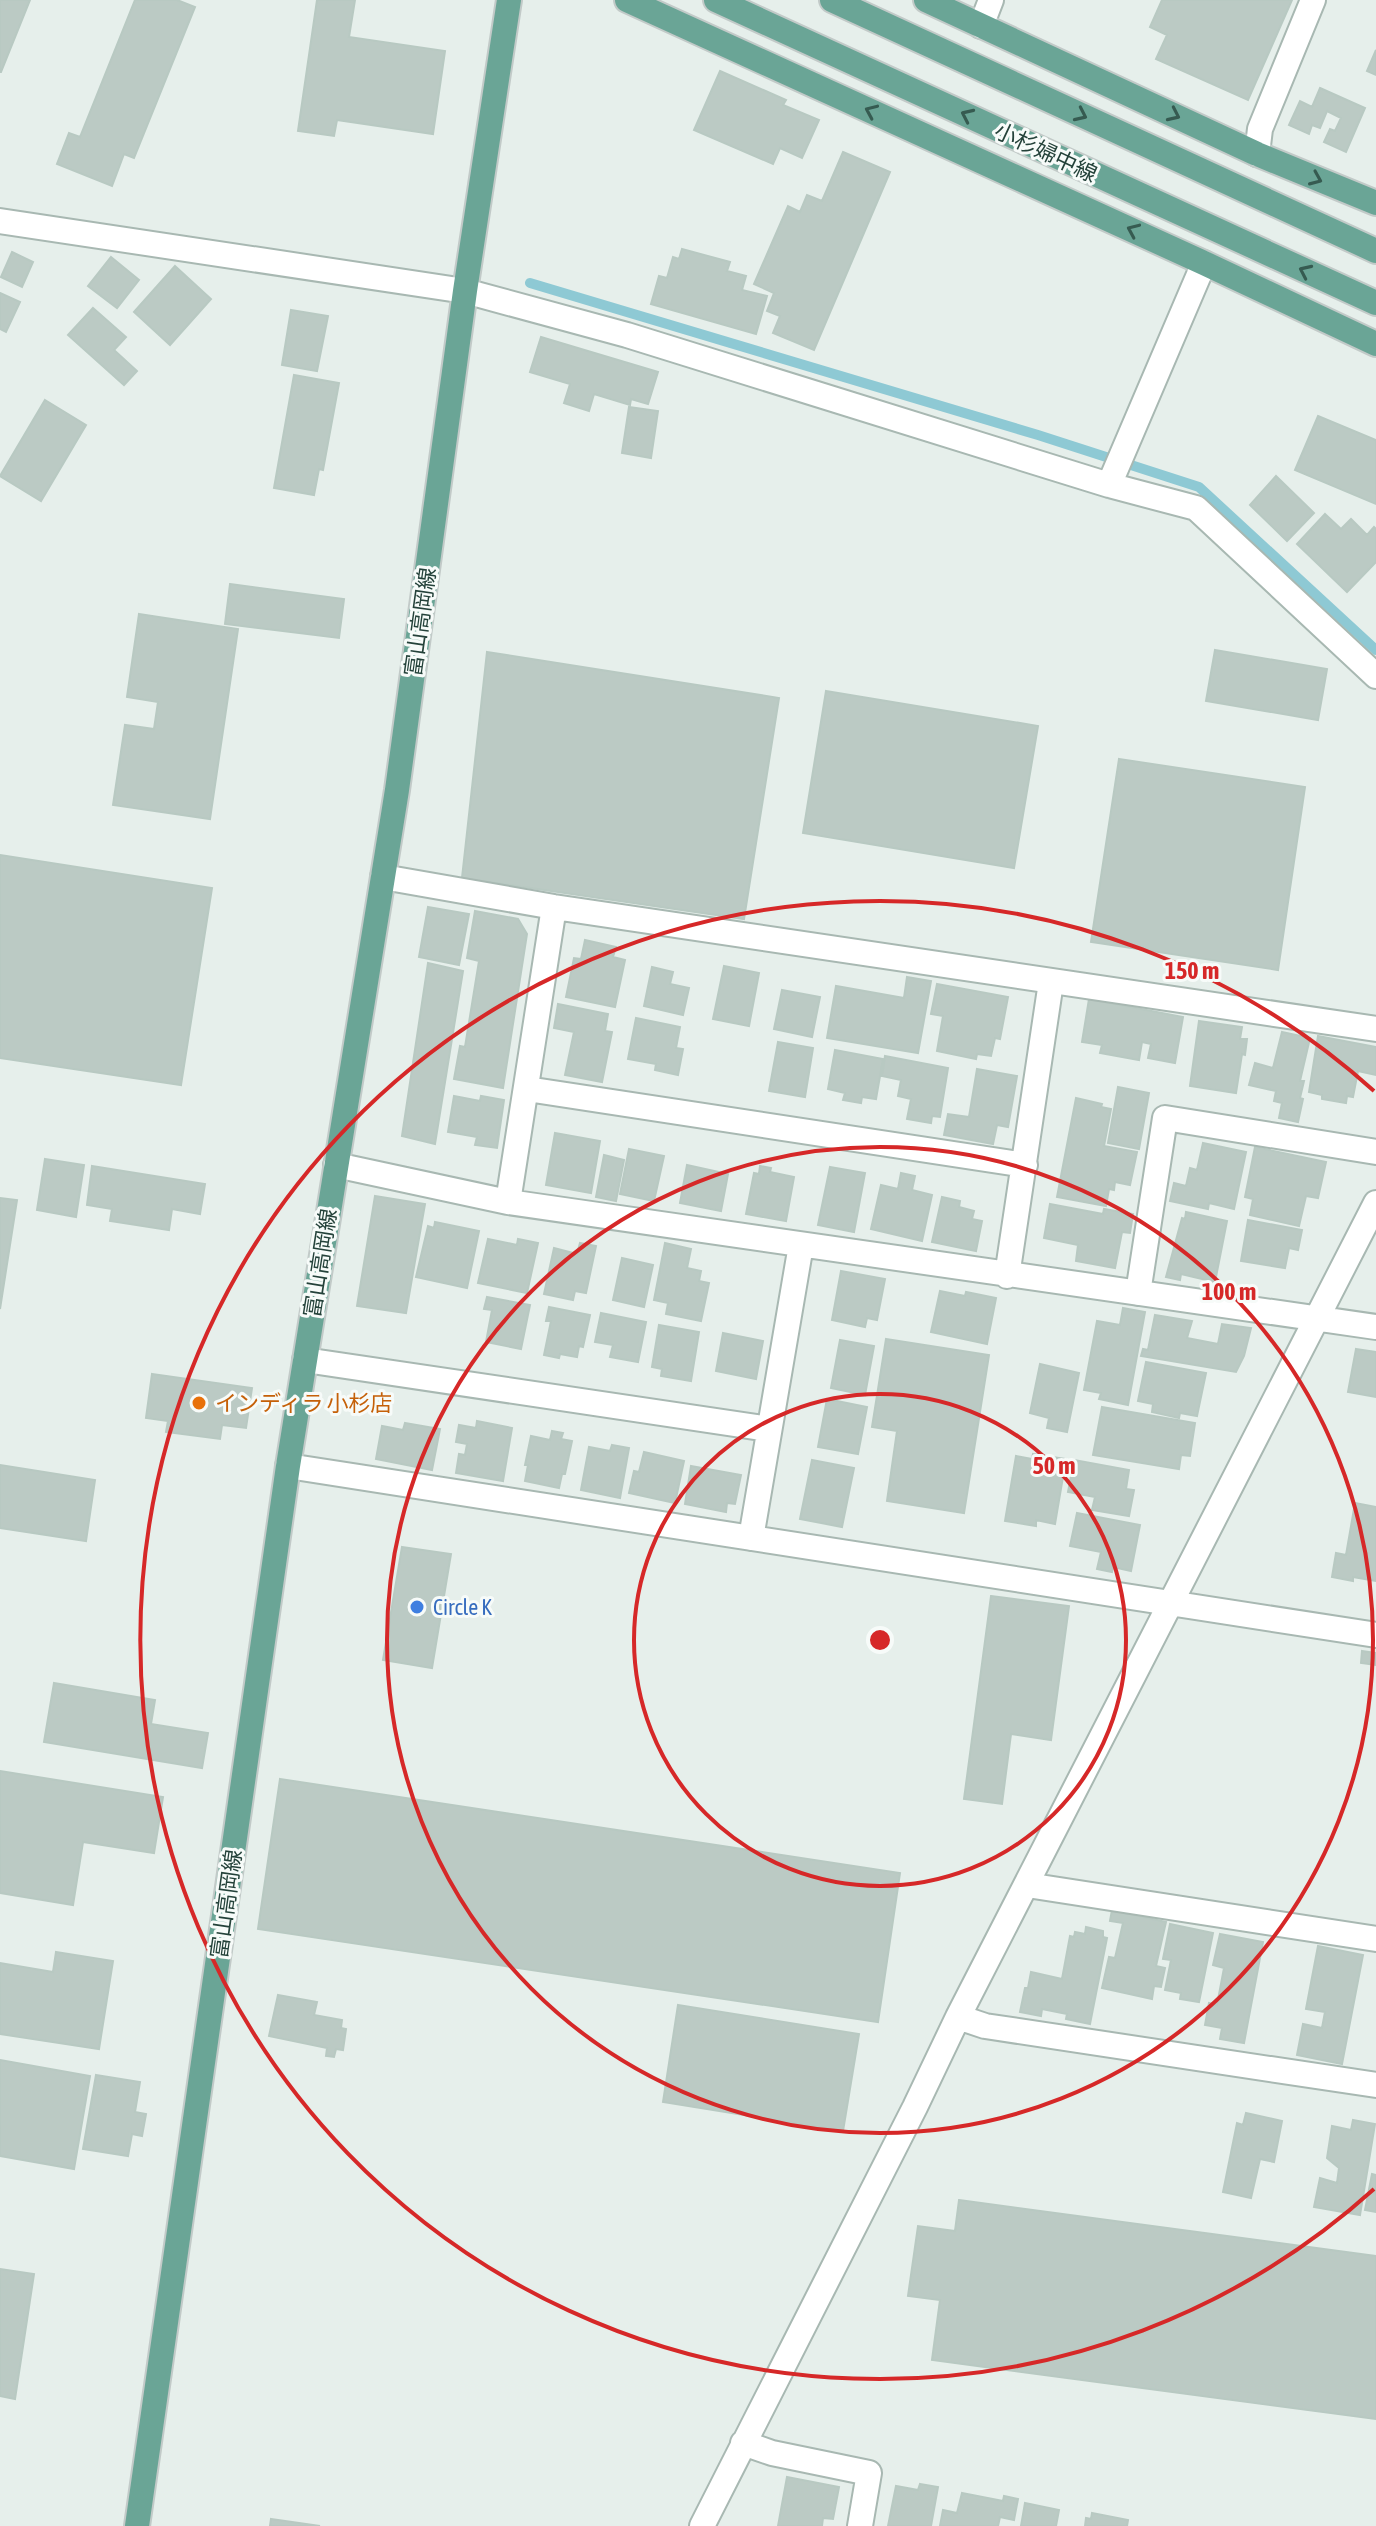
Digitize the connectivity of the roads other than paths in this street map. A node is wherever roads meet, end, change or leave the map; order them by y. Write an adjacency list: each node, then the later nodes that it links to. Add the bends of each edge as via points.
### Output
1 (509, 0): 14 (main road, 富山高岡線)
2 (627, 0): 13 (main road, one-way to 2)
3 (716, 0): 15 (main road, 小杉婦中線, one-way to 3)
4 (832, 0): 12 (main road, one-way to 12)
5 (926, 0): 8 (main road)
6 (991, 0): 8 (street)
7 (1313, 0): 9 (street, via 1260,129)
8 (981, 26): 9 (main road, one-way to 9)
9 (1257, 154): 10 (main road, one-way to 10)
10 (1376, 203)
11 (0, 221): 14 (street)
12 (1376, 251)
13 (1204, 263): 16 (main road); 17 (street)
14 (465, 291): 17 (street, via 627,335); 19 (main road, 富山高岡線)
15 (1376, 303)
16 (1376, 344)
17 (1109, 485): 18 (street, via 1196,508)
18 (1376, 676)
19 (383, 877): 20 (street); 25 (main road, 富山高岡線)
20 (554, 907): 21 (street); 23 (street)
21 (1051, 982): 22 (street); 26 (street)
22 (1376, 1029)
23 (527, 1089): 26 (street); 27 (street)
24 (1376, 1152): 31 (street, via 1165,1118)
25 (336, 1165): 27 (street); 34 (main road, 富山高岡線)
26 (1025, 1165): 30 (street)
27 (508, 1202): 29 (street)
28 (1376, 1203): 32 (street)
29 (801, 1245): 30 (street); 35 (street)
30 (1007, 1276): 31 (street)
31 (1138, 1293): 32 (street)
32 (1318, 1318): 33 (street); 38 (street)
33 (1376, 1327)
34 (305, 1360): 35 (street); 36 (main road, 富山高岡線)
35 (769, 1429): 37 (street)
36 (288, 1466): 37 (street); 45 (main road, 富山高岡線)
37 (751, 1538): 38 (street)
38 (1169, 1603): 39 (street); 40 (street)
39 (1376, 1635)
40 (1027, 1885): 41 (street); 42 (street)
41 (1376, 1939)
42 (958, 2017): 43 (street, via 985,2026); 44 (street)
43 (1376, 2085)
44 (743, 2443): 46 (street); 47 (street, via 869,2473)
45 (137, 2526)
46 (702, 2526)
47 (860, 2526)

